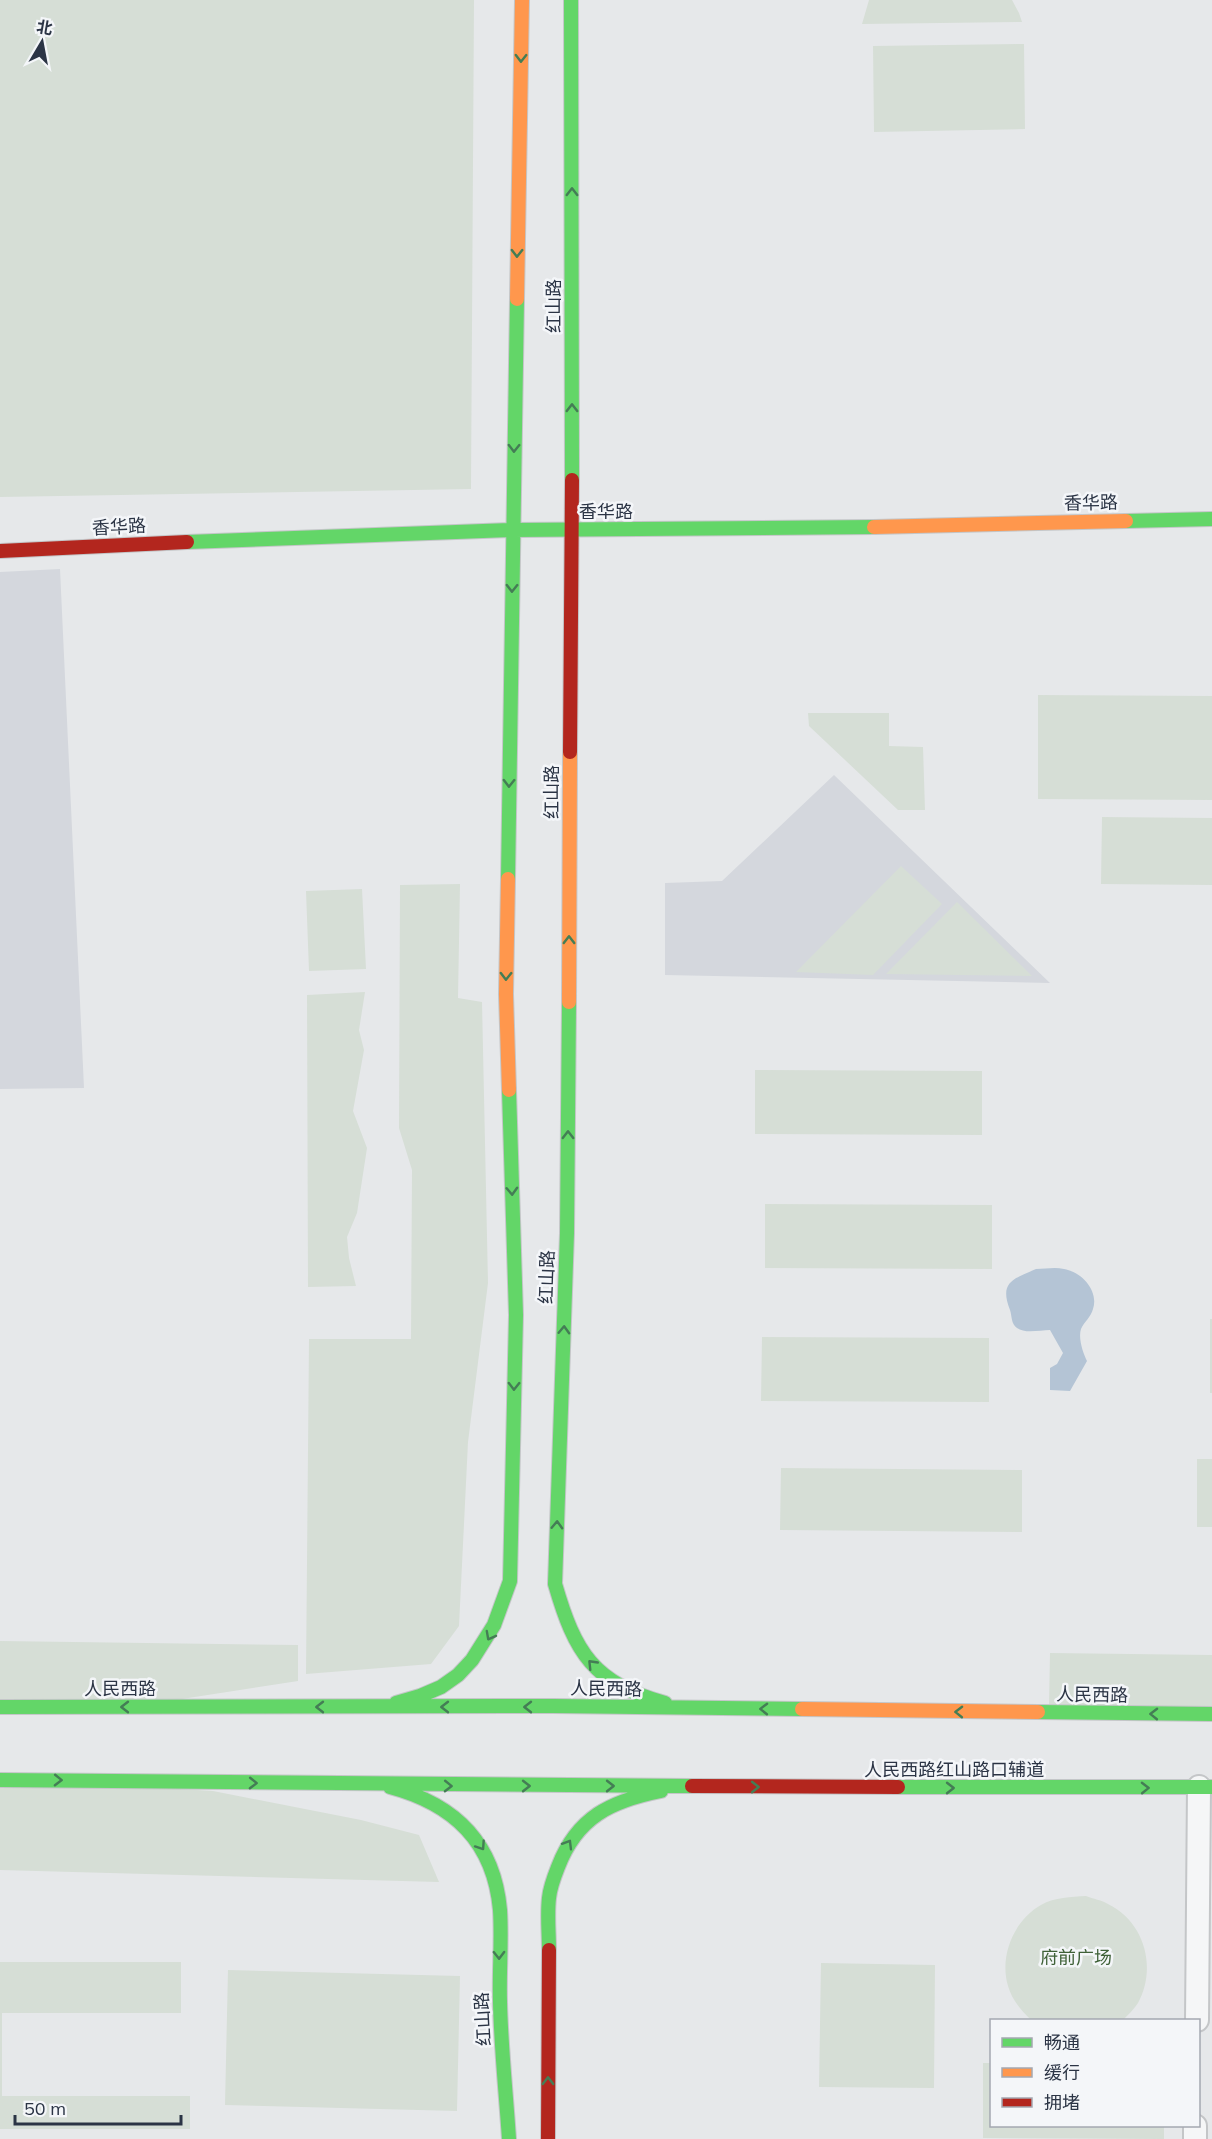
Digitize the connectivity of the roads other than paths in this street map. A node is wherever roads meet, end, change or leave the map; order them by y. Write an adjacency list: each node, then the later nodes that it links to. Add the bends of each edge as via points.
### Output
1 (522, 0): 4 (main road, 红山路, one-way to 4)
2 (571, 0): 5 (main road, 红山路, one-way to 2)
3 (1212, 519): 5 (main road, 香华路)
4 (513, 530): 5 (main road, 香华路); 6 (main road, 香华路); 8 (main road, 红山路, one-way to 8, via 506,994 516,1315 510,1581 492,1632 466,1669 431,1693)
5 (572, 530): 9 (main road, 红山路, one-way to 5, via 642,1698 602,1675 573,1640 555,1584 567,1233)
6 (0, 551)
7 (0, 1707): 8 (main road, 人民西路, one-way to 7)
8 (378, 1707): 9 (main road, 人民西路, one-way to 8)
9 (702, 1708): 10 (main road, 人民西路, one-way to 9)
10 (1212, 1714)
11 (0, 1780): 12 (main road, one-way to 12)
12 (380, 1785): 13 (main road, one-way to 13); 16 (main road, 红山路, one-way to 16, via 441,1806 474,1836 486,1855 499,1897 500,2002)
13 (697, 1787): 14 (main road, 人民西路红山路口辅道, one-way to 14); 17 (main road, one-way to 13, via 549,1898 559,1861 569,1840 602,1810 627,1799)
14 (1206, 1787): 15 (street)
15 (1197, 2019)
16 (509, 2139)
17 (548, 2139)

